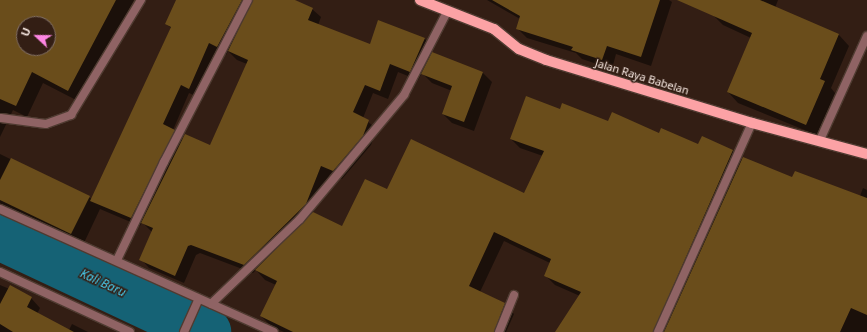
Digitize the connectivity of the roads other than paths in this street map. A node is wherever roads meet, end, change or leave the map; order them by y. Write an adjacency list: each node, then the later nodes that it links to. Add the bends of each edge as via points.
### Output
1 (141, 0): 6 (street, via 71,115 46,124)
2 (248, 0): 11 (street, via 164,162)
3 (420, 0): 4 (main road, Jalan Raya Babelan)
4 (447, 12): 7 (main road, Jalan Raya Babelan, via 494,29 519,49 546,60); 15 (street, via 404,95 300,219)
5 (867, 36): 8 (street)
6 (2, 118)
7 (752, 123): 8 (main road, Jalan Raya Babelan); 20 (street)
8 (820, 140): 9 (main road, Jalan Raya Babelan)
9 (867, 154)
10 (0, 209): 11 (street)
11 (117, 260): 14 (street)
12 (0, 272): 16 (street)
13 (514, 295): 19 (street)
14 (199, 301): 15 (street); 17 (street)
15 (211, 304): 18 (street)
16 (130, 332)
17 (184, 332)
18 (274, 332)
19 (499, 332)
20 (658, 332)

